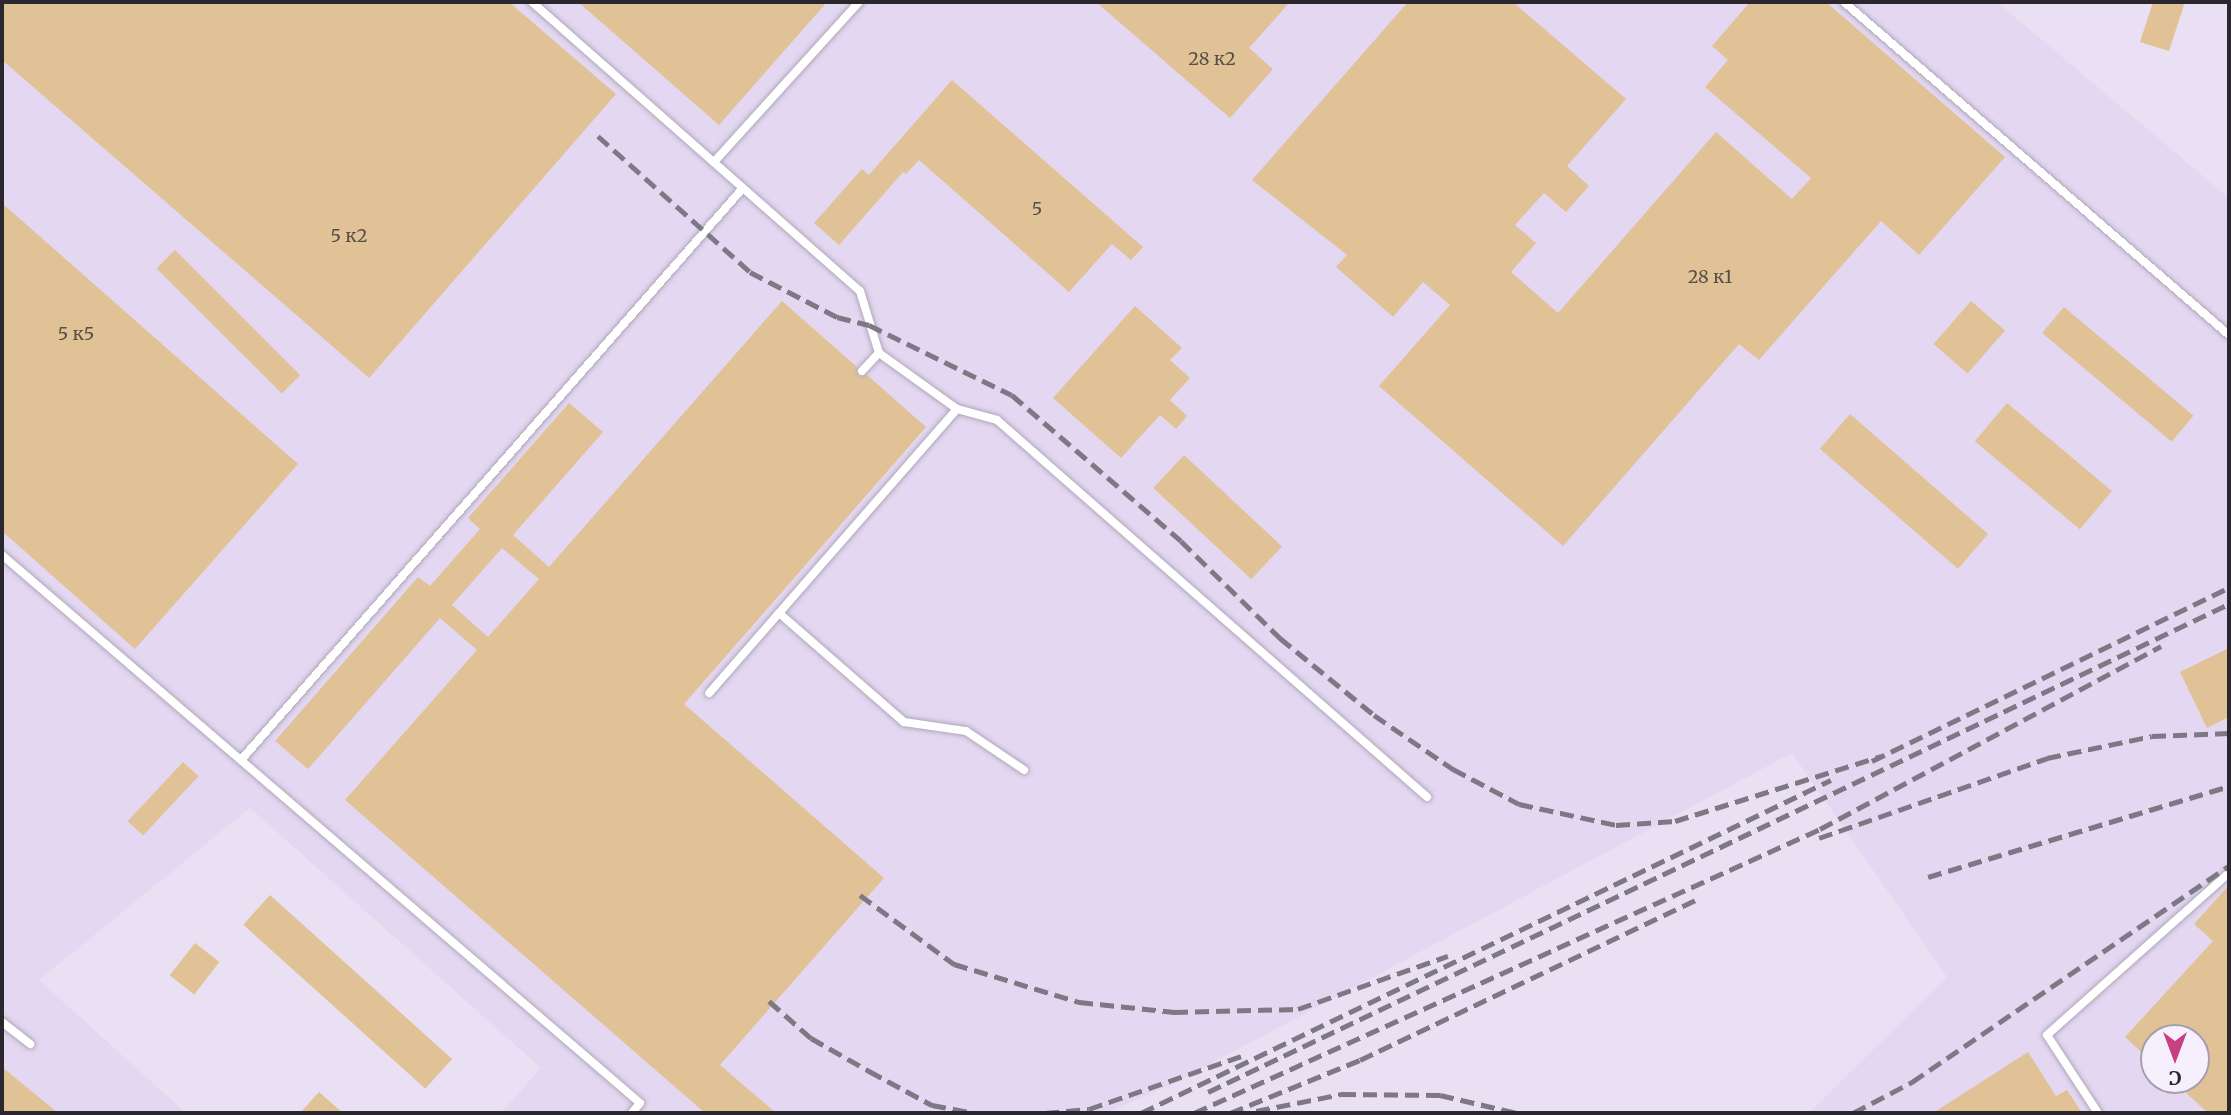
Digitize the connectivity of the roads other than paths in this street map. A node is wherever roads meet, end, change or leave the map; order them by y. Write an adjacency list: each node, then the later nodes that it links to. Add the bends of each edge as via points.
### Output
1 (532, 2): 4 (lane)
2 (859, 2): 4 (lane)
3 (1844, 2): 6 (lane)
4 (714, 162): 5 (lane)
5 (743, 188): 7 (lane, via 860,291); 13 (lane)
6 (2229, 335)
7 (880, 352): 8 (lane); 9 (lane)
8 (862, 371)
9 (957, 410): 11 (lane); 15 (lane, via 997,420)
10 (2, 555): 13 (lane)
11 (779, 612): 12 (lane); 14 (lane, via 904,722 966,732)
12 (709, 693)
13 (241, 760): 19 (lane, via 640,1103)
14 (1024, 770)
15 (1427, 797)
16 (2229, 873): 20 (lane, via 2047,1035)
17 (2, 1022): 18 (lane)
18 (30, 1044)
19 (632, 1113)
20 (2098, 1113)

